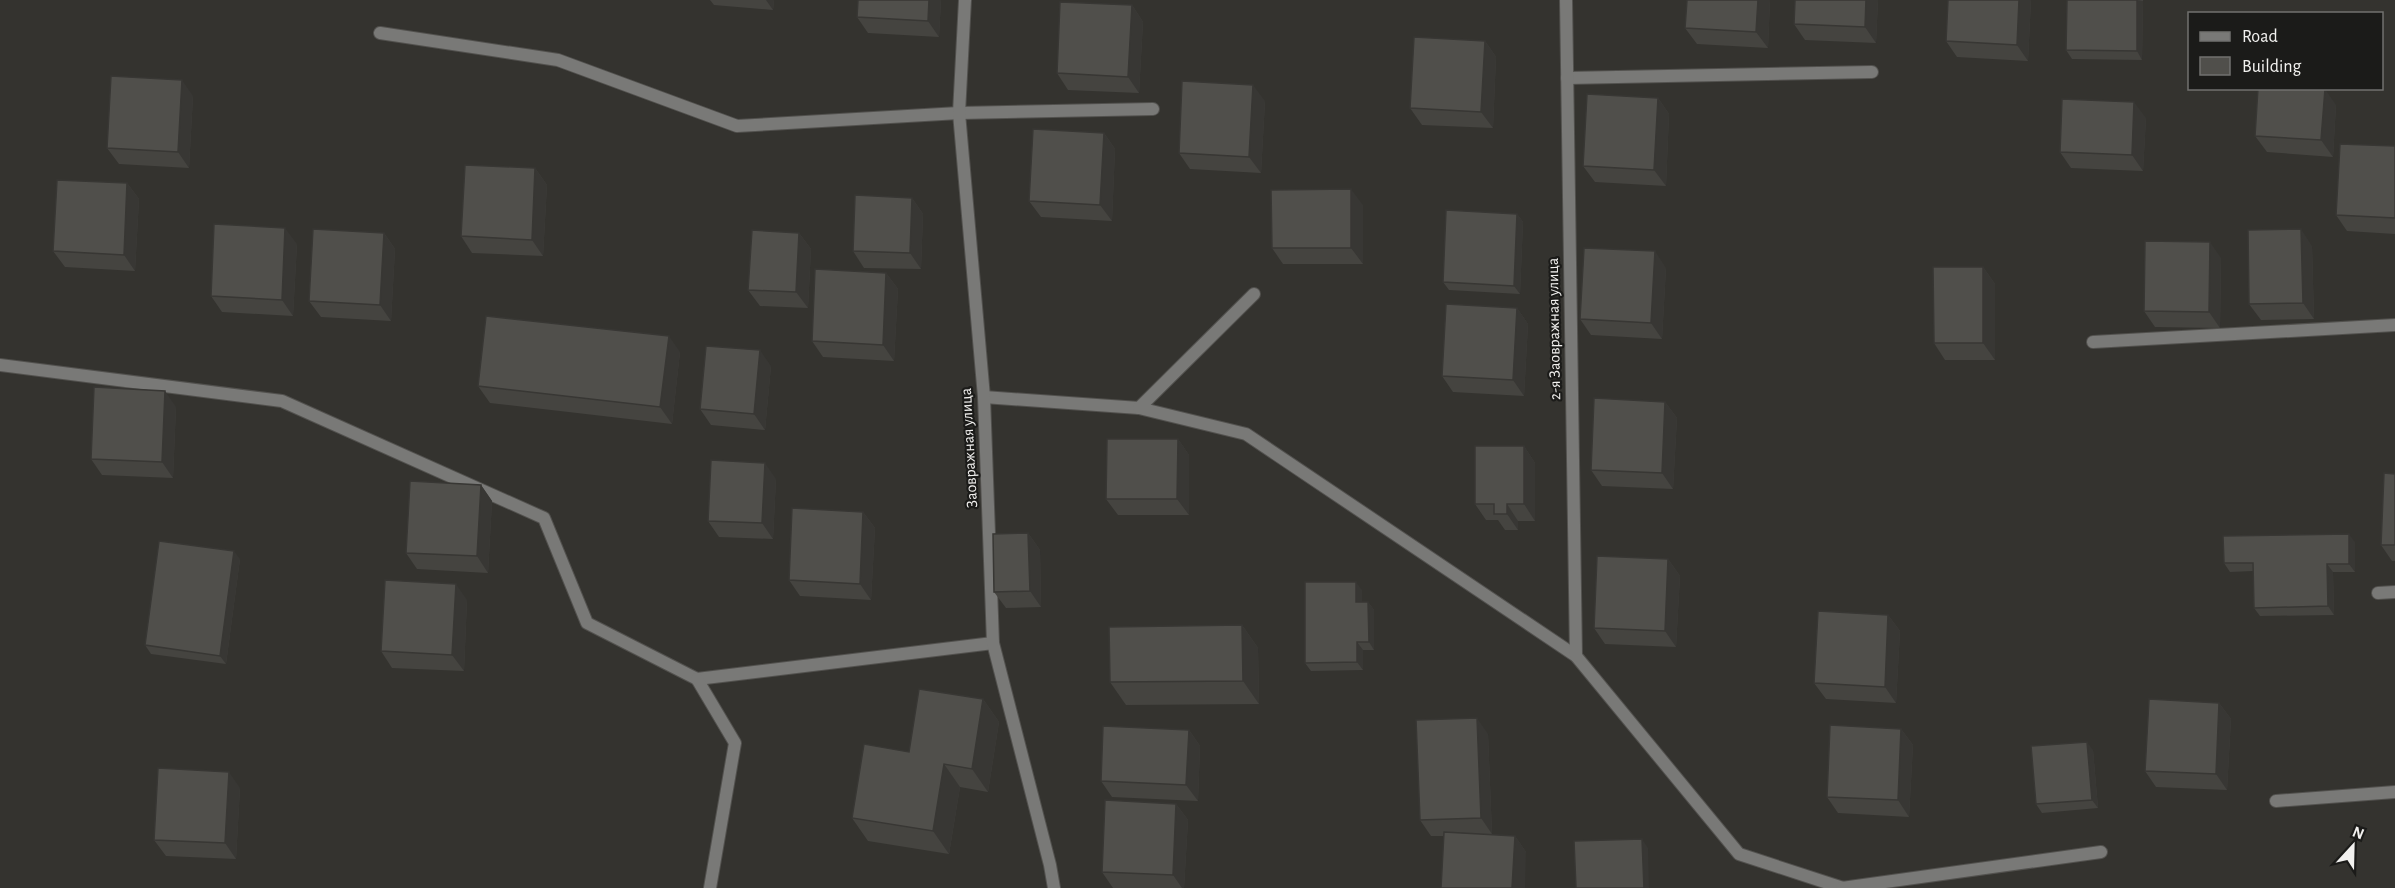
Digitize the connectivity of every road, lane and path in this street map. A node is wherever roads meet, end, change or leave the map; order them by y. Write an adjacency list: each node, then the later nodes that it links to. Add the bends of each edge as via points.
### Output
1 (965, 0): 7 (street, Заовражная улица)
2 (1566, 0): 5 (street, 2-я Заовражная улица)
3 (380, 33): 7 (street, via 558,60 737,126)
4 (1872, 72): 5 (street)
5 (1567, 78): 17 (street, 2-я Заовражная улица)
6 (1153, 109): 7 (street)
7 (959, 113): 12 (street, Заовражная улица)
8 (1254, 294): 13 (street)
9 (2395, 325): 10 (street)
10 (2093, 342)
11 (0, 365): 18 (street, via 282,401 544,518 586,623)
12 (984, 397): 13 (street); 16 (street, Заовражная улица)
13 (1139, 408): 17 (street, via 1246,434)
14 (2395, 592): 15 (street)
15 (2378, 593)
16 (993, 643): 18 (street); 23 (street, Заовражная улица)
17 (1576, 657): 24 (street, via 1739,854)
18 (697, 679): 22 (street, via 735,743)
19 (2395, 792): 20 (street)
20 (2276, 801)
21 (2102, 852): 24 (street)
22 (710, 888)
23 (1054, 888)
24 (1842, 888)

